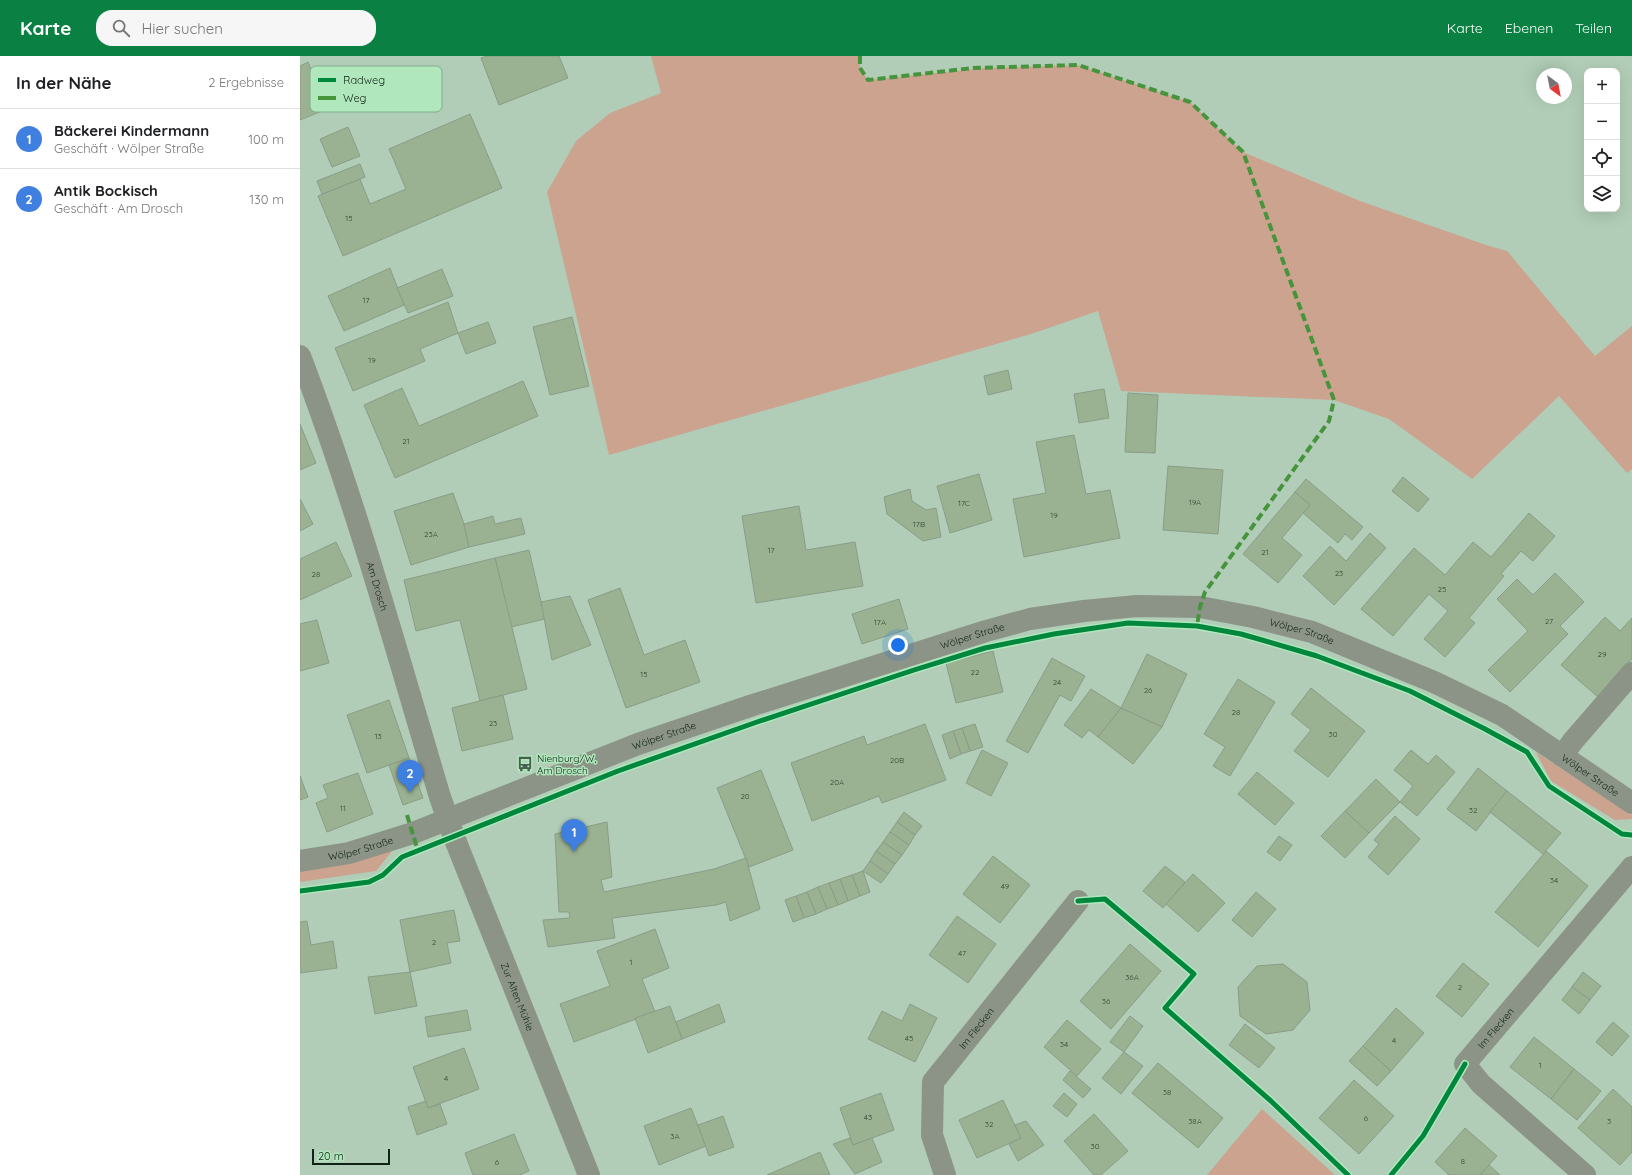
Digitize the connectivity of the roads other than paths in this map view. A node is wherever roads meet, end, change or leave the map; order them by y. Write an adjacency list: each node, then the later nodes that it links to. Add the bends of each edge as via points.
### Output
1 (300, 356): 5 (street, Am Drosch, via 360,529)
2 (1632, 673): 3 (street)
3 (1562, 756): 4 (street, Wölper Straße); 5 (street, Wölper Straße, via 1502,715 1434,682 1312,632 1200,607 1137,606 1038,618 986,631 638,744)
4 (1632, 803)
5 (448, 819): 6 (street, Wölper Straße, via 349,853); 9 (street, Zur Alten Mühle)
6 (300, 860)
7 (1632, 867): 11 (street, Im Flecken, via 1465,1064 1481,1084)
8 (1078, 901): 10 (street, Im Flecken, via 933,1082 932,1135)
9 (589, 1175)
10 (945, 1175)
11 (1586, 1175)

